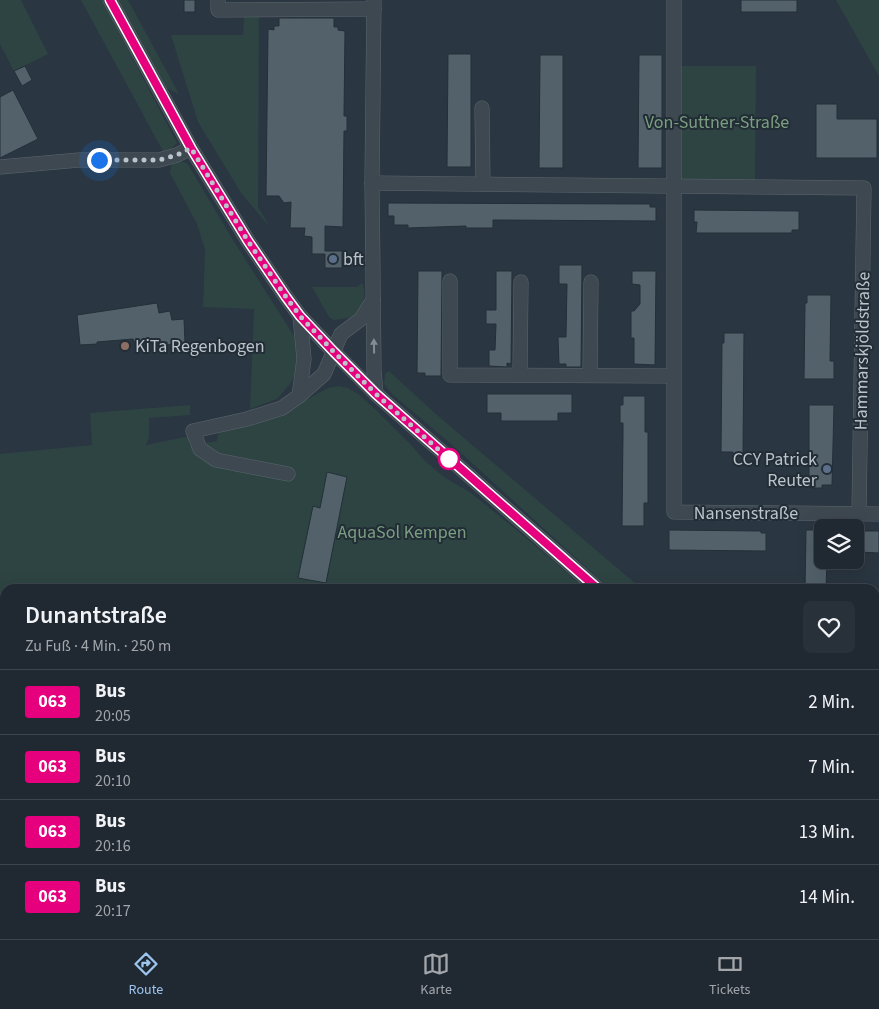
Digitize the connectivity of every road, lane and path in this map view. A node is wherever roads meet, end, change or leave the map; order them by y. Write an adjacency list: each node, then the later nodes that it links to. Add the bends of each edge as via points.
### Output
1 (110, 0): 6 (street)
2 (218, 0): 4 (street, via 218,10)
3 (674, 0): 10 (street)
4 (374, 5): 8 (street)
5 (482, 108): 9 (street)
6 (191, 148): 7 (street, via 159,160 79,160); 15 (street, via 248,241)
7 (0, 167)
8 (372, 183): 9 (street); 14 (street)
9 (483, 184): 10 (street)
10 (674, 186): 19 (street); 23 (street, Hammarskjöldstraße, via 864,188)
11 (450, 281): 17 (street, via 450,375)
12 (521, 282): 17 (street)
13 (591, 282): 18 (street)
14 (373, 299): 16 (street, via 361,319 341,334); 20 (street, one-way to 14)
15 (300, 316): 16 (street); 21 (street, via 304,359)
16 (334, 352): 20 (street); 21 (street, via 324,374)
17 (520, 375): 18 (street)
18 (590, 376): 19 (street)
19 (673, 376): 23 (street, Nansenstraße, via 674,512)
20 (376, 394): 25 (street)
21 (300, 396): 22 (street, via 282,408 193,431 200,449 216,460)
22 (288, 474)
23 (859, 514): 24 (street, Nansenstraße)
24 (879, 514)
25 (592, 584)

